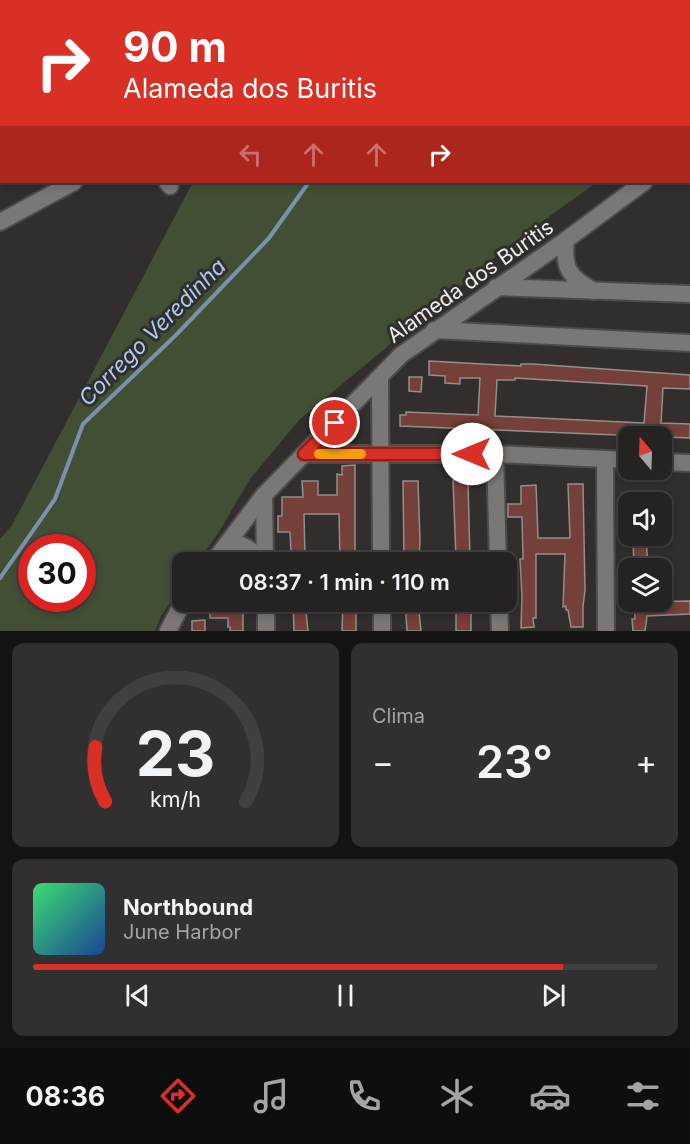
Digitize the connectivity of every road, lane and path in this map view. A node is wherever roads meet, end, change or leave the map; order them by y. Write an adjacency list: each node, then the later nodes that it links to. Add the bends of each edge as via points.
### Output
1 (73, 183): 3 (street)
2 (643, 183): 4 (street, Alameda dos Buritis)
3 (0, 222)
4 (566, 240): 5 (street, Alameda dos Buritis); 6 (street, via 566,266 570,274)
5 (496, 287): 6 (street); 8 (street, Alameda dos Buritis)
6 (595, 291): 7 (street)
7 (690, 294)
8 (434, 330): 9 (street); 10 (street, Alameda dos Buritis)
9 (690, 343)
10 (380, 377): 11 (street, Alameda dos Buritis); 12 (street)
11 (304, 454): 12 (street); 18 (street, Alameda dos Buritis)
12 (380, 454): 13 (street); 23 (street)
13 (495, 454): 14 (street); 24 (street)
14 (605, 459): 15 (street); 33 (street)
15 (618, 460)
16 (672, 462): 17 (street)
17 (690, 463)
18 (264, 495): 19 (street, Alameda dos Buritis); 22 (street)
19 (230, 540): 20 (street, Alameda dos Buritis); 21 (street)
20 (221, 552)
21 (252, 552)
22 (265, 552)
23 (381, 552)
24 (498, 552)
25 (178, 612): 29 (street)
26 (266, 612): 30 (street)
27 (382, 612): 31 (street)
28 (499, 612): 32 (street)
29 (168, 631)
30 (266, 631)
31 (382, 631)
32 (500, 631)
33 (606, 631)

